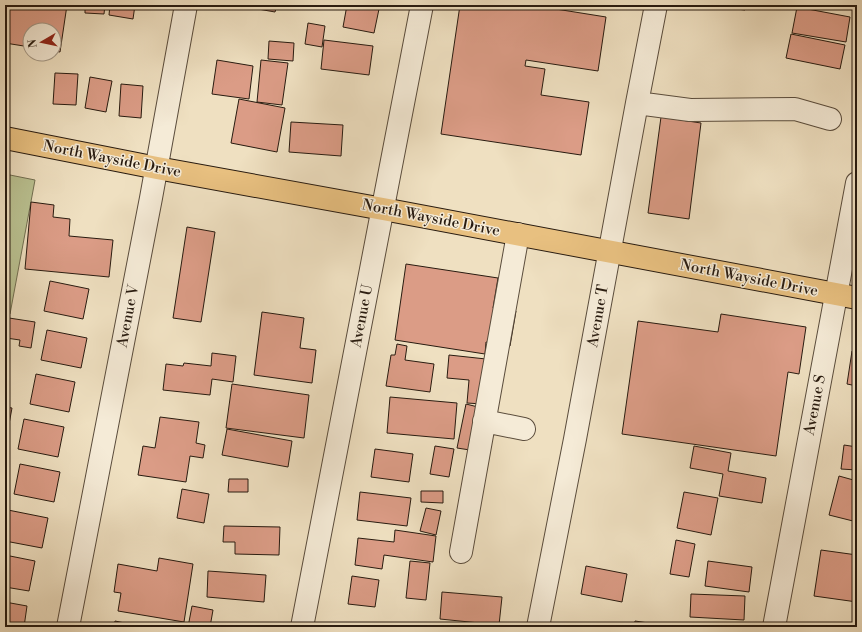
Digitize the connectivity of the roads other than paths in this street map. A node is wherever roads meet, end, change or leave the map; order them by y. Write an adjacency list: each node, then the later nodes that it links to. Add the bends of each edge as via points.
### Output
1 (186, 5): 7 (street, Avenue V)
2 (422, 5): 9 (street, Avenue U)
3 (656, 5): 4 (street, Avenue T)
4 (637, 103): 5 (street, via 690,110 795,109); 11 (street, Avenue T)
5 (830, 118)
6 (5, 138): 7 (main road, North Wayside Drive)
7 (157, 168): 9 (main road, North Wayside Drive); 17 (street, Avenue V)
8 (857, 183): 12 (street, Avenue S)
9 (383, 209): 10 (main road, North Wayside Drive); 18 (street, Avenue U)
10 (518, 234): 11 (main road, North Wayside Drive); 14 (street)
11 (610, 252): 12 (main road, North Wayside Drive); 19 (street, Avenue T)
12 (836, 294): 13 (main road, North Wayside Drive); 20 (street, Avenue S)
13 (857, 298)
14 (484, 421): 15 (street); 16 (street)
15 (524, 429)
16 (461, 552)
17 (68, 627)
18 (302, 627)
19 (538, 627)
20 (774, 627)

